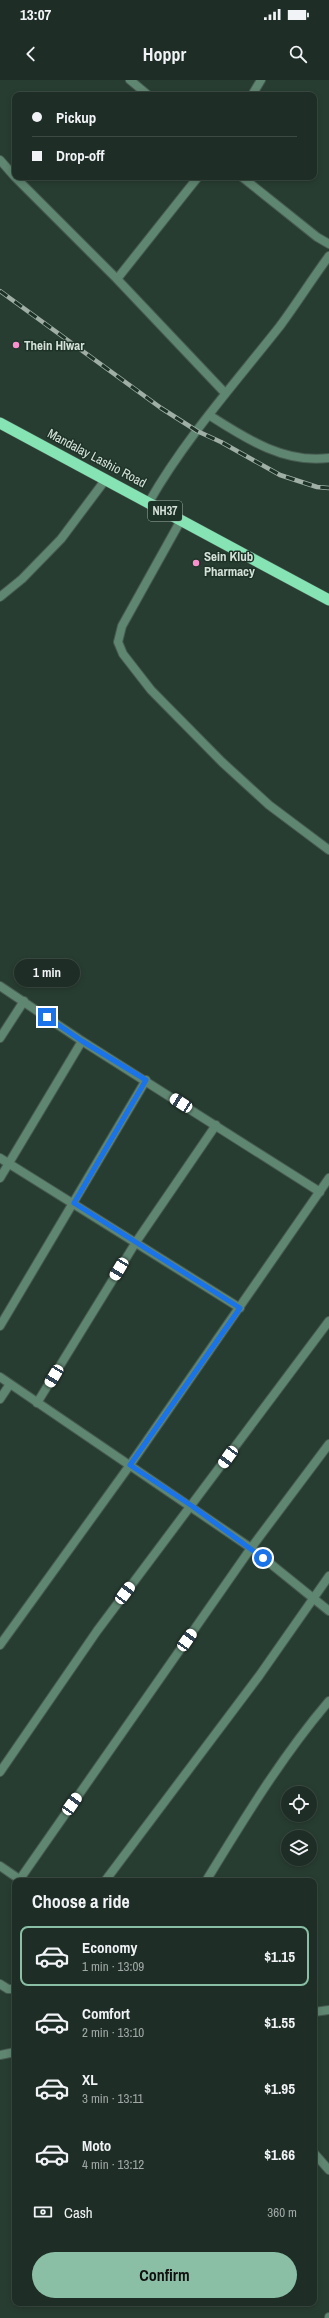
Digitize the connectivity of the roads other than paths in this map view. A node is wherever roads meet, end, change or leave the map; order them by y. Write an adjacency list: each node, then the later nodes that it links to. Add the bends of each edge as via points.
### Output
1 (130, 80): 3 (street)
2 (262, 80): 4 (street)
3 (144, 92)
4 (254, 92)
5 (0, 160): 6 (street)
6 (12, 174)
7 (18, 180): 12 (street)
8 (196, 180): 12 (street)
9 (246, 180): 10 (street)
10 (329, 244)
11 (329, 256): 13 (street, via 281,324)
12 (117, 279): 13 (street)
13 (226, 393): 14 (street)
14 (209, 415): 16 (street, via 243,437 276,452 302,459); 18 (street)
15 (0, 422): 17 (highway, Mandalay Lashio Road / NH37)
16 (329, 458)
17 (106, 479): 18 (highway, Mandalay Lashio Road / NH37); 20 (street, via 61,539)
18 (149, 502): 19 (highway, Mandalay Lashio Road / NH37)
19 (181, 520): 21 (highway, Mandalay Lashio Road / NH37); 22 (street, via 122,626 118,642 123,654 151,690 222,762 270,805)
20 (0, 597)
21 (329, 600)
22 (329, 850)
23 (0, 986): 24 (street)
24 (24, 1001): 25 (street); 26 (street)
25 (0, 1038)
26 (82, 1041): 27 (street); 30 (street)
27 (146, 1080): 28 (street); 34 (street)
28 (216, 1125): 33 (street); 35 (street)
29 (0, 1158): 30 (street)
30 (9, 1164): 31 (street); 34 (street)
31 (0, 1178)
32 (329, 1178): 33 (street)
33 (320, 1192): 36 (street)
34 (74, 1203): 35 (street); 38 (street)
35 (136, 1242): 36 (street); 42 (street)
36 (240, 1308): 44 (street)
37 (329, 1321): 45 (street)
38 (0, 1326)
39 (0, 1377): 40 (street)
40 (10, 1384): 41 (street); 42 (street)
41 (0, 1399)
42 (37, 1403): 44 (street)
43 (329, 1444): 46 (street)
44 (130, 1465): 45 (street); 50 (street)
45 (192, 1506): 46 (street); 52 (street, via 97,1631)
46 (251, 1548): 48 (street); 55 (street)
47 (329, 1576): 48 (street)
48 (312, 1598): 49 (street); 56 (street, via 259,1676)
49 (329, 1611)
50 (0, 1644)
51 (329, 1701): 57 (street, via 295,1744)
52 (0, 1772)
53 (0, 1866): 54 (street)
54 (18, 1878)
55 (22, 1878)
56 (106, 1878)
57 (208, 1878)
58 (0, 1984): 59 (street)
59 (12, 1989)
60 (329, 2010): 61 (street)
61 (317, 2012)
62 (12, 2053): 63 (street)
63 (0, 2055)
64 (317, 2156): 65 (street)
65 (329, 2170)

